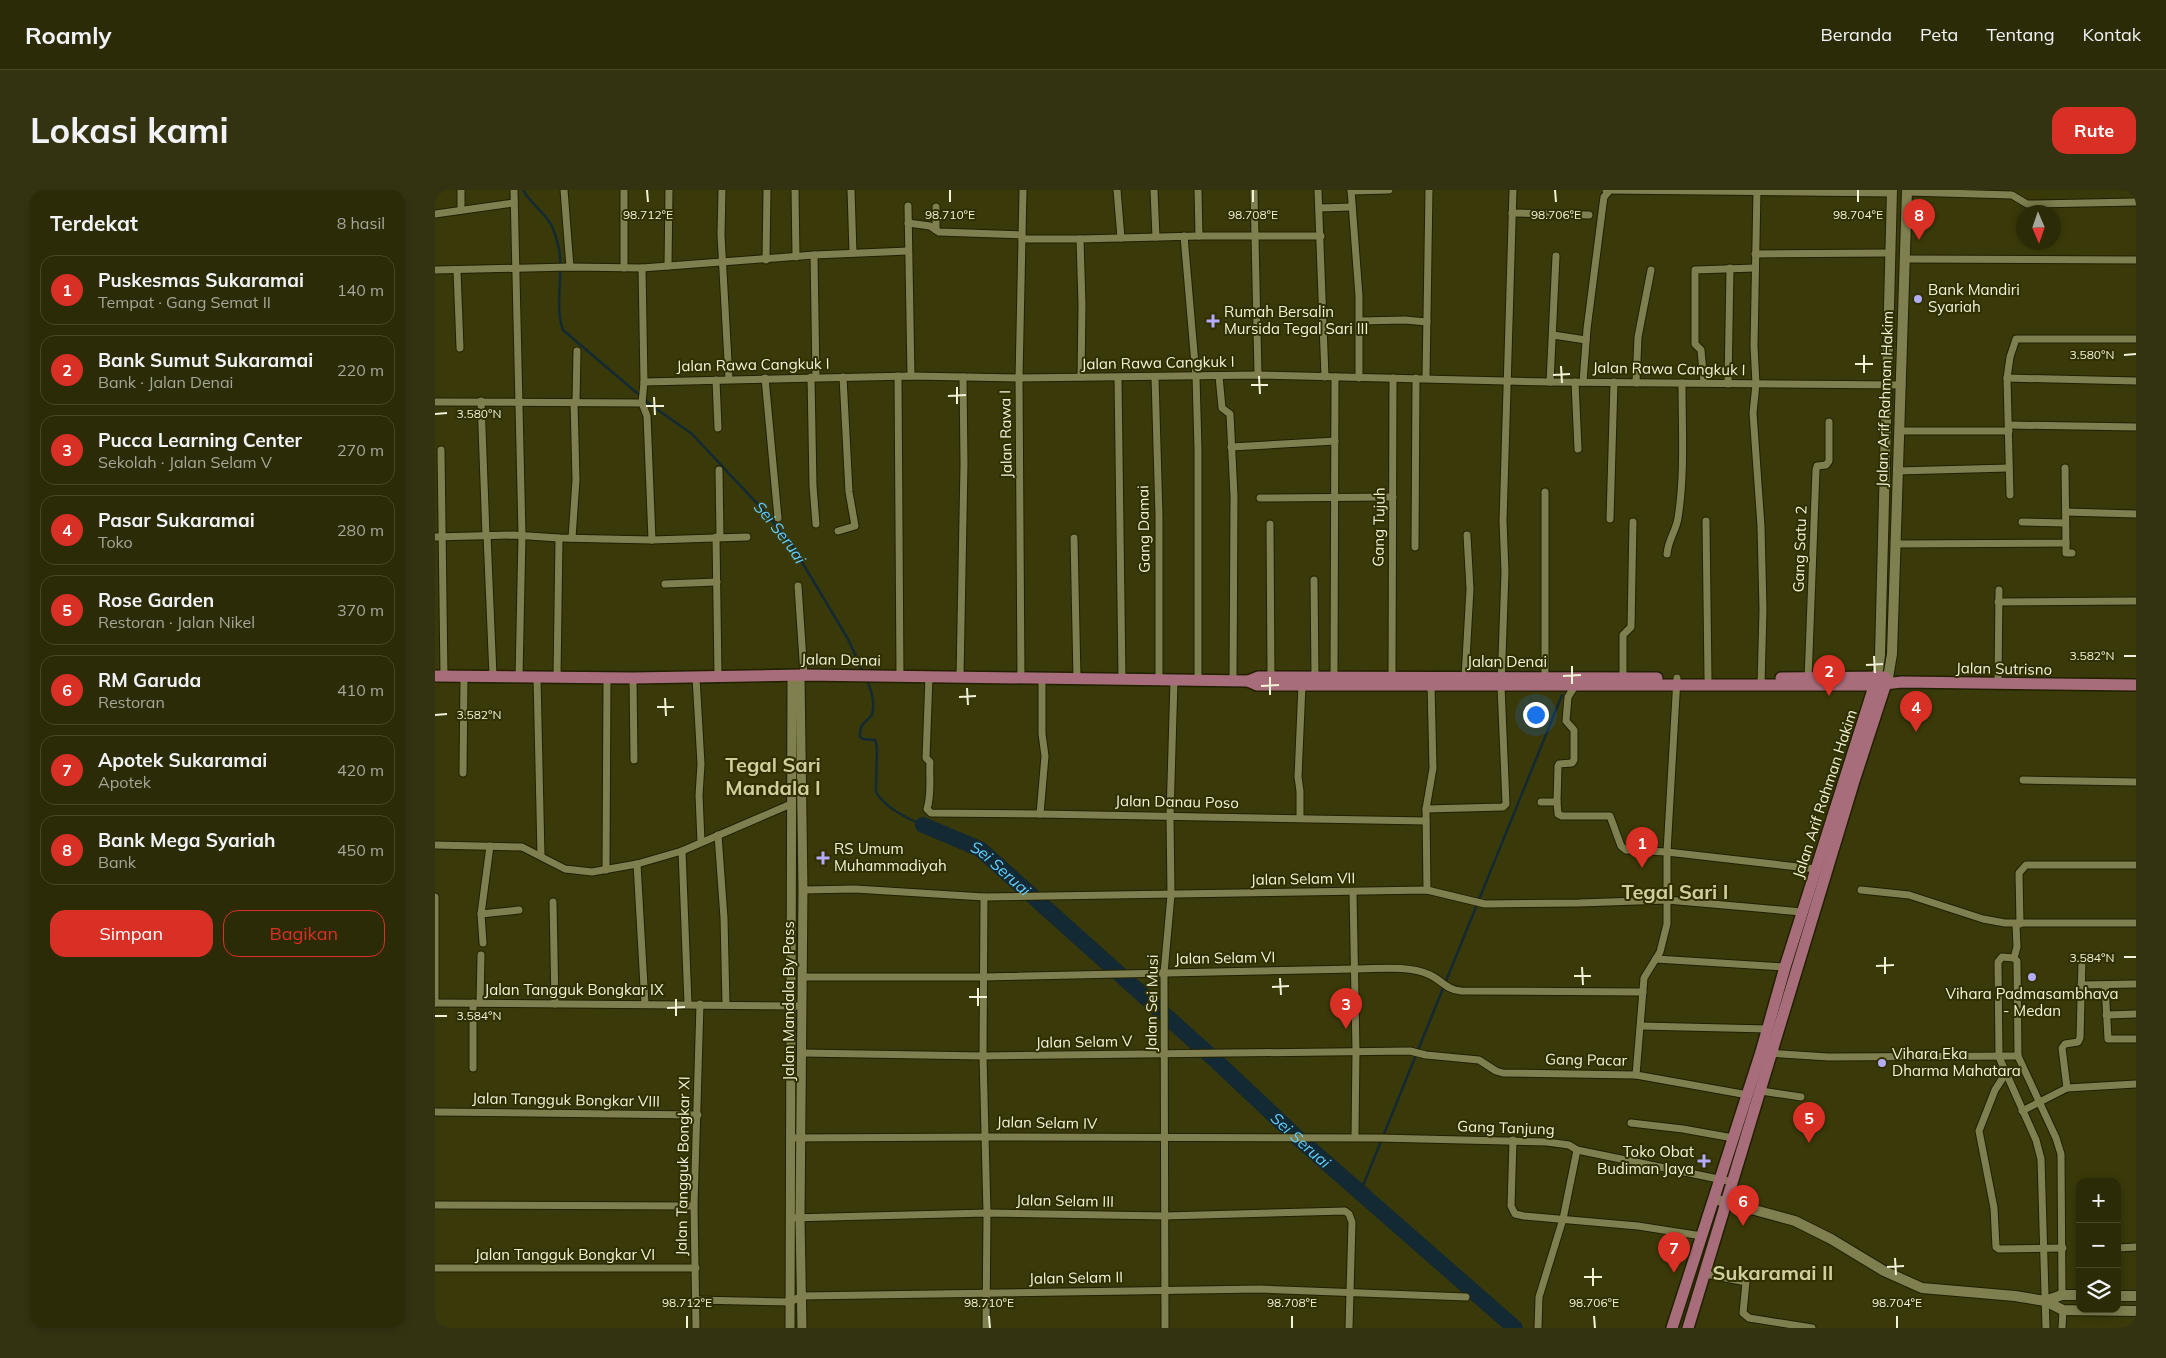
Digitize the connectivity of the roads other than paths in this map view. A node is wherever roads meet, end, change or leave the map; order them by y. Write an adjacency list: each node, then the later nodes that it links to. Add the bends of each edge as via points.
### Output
1 (461, 190): 30 (street)
2 (514, 190): 25 (street)
3 (563, 190): 56 (street)
4 (624, 190): 57 (street)
5 (669, 190): 55 (street)
6 (722, 190): 54 (street)
7 (767, 190): 52 (street)
8 (795, 190): 50 (street)
9 (851, 190): 45 (street)
10 (1023, 190): 40 (street, Jalan Rawa I)
11 (1117, 190): 42 (street)
12 (1154, 190): 41 (street)
13 (1197, 190): 37 (street)
14 (1254, 190): 38 (street)
15 (1318, 190): 29 (street)
16 (1389, 190): 19 (street)
17 (1429, 190): 66 (street)
18 (1513, 190): 31 (street)
19 (1351, 191): 28 (street)
20 (1607, 191): 21 (street); 69 (street)
21 (1757, 191): 22 (street); 47 (street)
22 (1892, 191): 46 (main road, Jalan Arif Rahman Hakim)
23 (1907, 191): 24 (street, via 2012,195 2027,204); 51 (main road, Jalan Arif Rahman Hakim)
24 (2136, 202)
25 (514, 203): 30 (street); 61 (street)
26 (908, 206): 34 (street)
27 (936, 207): 35 (street)
28 (1352, 207): 29 (street); 65 (street)
29 (1319, 208): 39 (street)
30 (461, 210): 32 (street)
31 (1512, 213): 33 (street); 94 (street)
32 (435, 214)
33 (1589, 215)
34 (908, 223): 35 (street); 44 (street)
35 (936, 230): 40 (street)
36 (1184, 236): 37 (street); 41 (street); 75 (street)
37 (1199, 236): 38 (street)
38 (1257, 236): 39 (street); 72 (street)
39 (1321, 236): 82 (street)
40 (1022, 237): 43 (street); 85 (street, Jalan Rawa I)
41 (1156, 237): 42 (street)
42 (1121, 238): 43 (street)
43 (1080, 239): 80 (street)
44 (908, 251): 45 (street); 74 (street)
45 (853, 253): 48 (street)
46 (1890, 253): 47 (street); 107 (main road, Jalan Arif Rahman Hakim)
47 (1755, 254): 60 (street)
48 (814, 255): 50 (street); 77 (street)
49 (1556, 256): 67 (street)
50 (796, 257): 52 (street)
51 (1905, 259): 53 (street); 106 (main road, Jalan Arif Rahman Hakim)
52 (766, 260): 54 (street)
53 (2136, 260)
54 (723, 263): 55 (street); 92 (street)
55 (668, 266): 58 (street)
56 (568, 267): 57 (street); 61 (street)
57 (624, 268): 58 (street)
58 (642, 268): 96 (street)
59 (1731, 268): 60 (street); 103 (street, via 1695,270 1695,344 1701,350); 104 (street)
60 (1755, 268): 105 (street)
61 (516, 269): 64 (street); 110 (street)
62 (435, 270): 64 (street)
63 (1651, 270): 101 (street, via 1638,337)
64 (457, 271): 70 (street)
65 (1360, 321): 66 (street); 87 (street)
66 (1427, 322): 90 (street)
67 (1553, 335): 69 (street); 97 (street)
68 (2136, 339): 91 (street, via 2016,339)
69 (1586, 340): 99 (street)
70 (459, 348)
71 (577, 351): 112 (street)
72 (1258, 375): 76 (street, Jalan Rawa Cangkuk I); 82 (street, Jalan Rawa Cangkuk I)
73 (898, 376): 74 (street, Jalan Rawa Cangkuk I); 78 (street, Jalan Rawa Cangkuk I); 169 (street)
74 (911, 376): 79 (street, Jalan Rawa Cangkuk I)
75 (1196, 376): 76 (street, Jalan Rawa Cangkuk I); 81 (street, Jalan Rawa Cangkuk I); 191 (street)
76 (1219, 376): 119 (street, via 1221,408 1230,414)
77 (814, 377): 78 (street, Jalan Rawa Cangkuk I); 84 (street, Jalan Rawa Cangkuk I); 139 (street)
78 (843, 377): 141 (street, via 849,492 855,526)
79 (963, 377): 85 (street, Jalan Rawa Cangkuk I); 175 (street)
80 (1081, 377): 85 (street, Jalan Rawa Cangkuk I); 86 (street, Jalan Rawa Cangkuk I)
81 (1155, 377): 86 (street, Jalan Rawa Cangkuk I); 189 (street, Gang Damai)
82 (1325, 377): 83 (street, Jalan Rawa Cangkuk I)
83 (1335, 377): 87 (street, Jalan Rawa Cangkuk I); 118 (street)
84 (765, 378): 92 (street, Jalan Rawa Cangkuk I); 133 (street)
85 (1019, 378): 182 (street, Jalan Rawa I)
86 (1118, 378): 188 (street)
87 (1359, 378): 88 (street, Jalan Rawa Cangkuk I)
88 (1393, 378): 89 (street, Jalan Rawa Cangkuk I); 129 (street, Gang Tujuh)
89 (1416, 378): 90 (street, Jalan Rawa Cangkuk I); 154 (street)
90 (1426, 378): 94 (street, Jalan Rawa Cangkuk I)
91 (2007, 378): 95 (street); 116 (street)
92 (729, 379): 93 (street, Jalan Rawa Cangkuk I)
93 (716, 380): 96 (street, Jalan Rawa Cangkuk I); 115 (street)
94 (1507, 380): 97 (street, Jalan Rawa Cangkuk I); 196 (street)
95 (2136, 381)
96 (643, 382): 108 (street)
97 (1550, 382): 98 (street, Jalan Rawa Cangkuk I)
98 (1575, 382): 99 (street, Jalan Rawa Cangkuk I); 120 (street)
99 (1583, 382): 100 (street, Jalan Rawa Cangkuk I)
100 (1614, 382): 101 (street, Jalan Rawa Cangkuk I); 134 (street)
101 (1636, 383): 102 (street, Jalan Rawa Cangkuk I)
102 (1682, 383): 103 (street, Jalan Rawa Cangkuk I); 156 (street, via 1683,479 1678,520 1668,542)
103 (1704, 383): 104 (street, Jalan Rawa Cangkuk I)
104 (1728, 384): 105 (street, Jalan Rawa Cangkuk I)
105 (1756, 384): 107 (street, Jalan Rawa Cangkuk I); 199 (street, via 1753,413 1761,526)
106 (1902, 385): 107 (street, Jalan Rawa Cangkuk I); 117 (main road, Jalan Arif Rahman Hakim)
107 (1887, 386): 195 (main road, Jalan Arif Rahman Hakim)
108 (642, 400): 112 (street); 151 (street, via 647,416)
109 (481, 401): 110 (street); 111 (street); 142 (street)
110 (519, 401): 112 (street); 143 (street)
111 (435, 402)
112 (575, 402): 149 (street)
113 (1829, 422): 200 (street, Gang Satu 2, via 1829,462 1817,466 1816,470)
114 (2136, 427): 116 (street)
115 (718, 428)
116 (2009, 428): 117 (street); 122 (street)
117 (1899, 431): 125 (main road, Jalan Arif Rahman Hakim)
118 (1335, 441): 119 (street); 128 (street)
119 (1231, 447): 192 (street, via 1234,496)
120 (1578, 449)
121 (441, 450): 145 (street)
122 (2009, 468): 125 (street); 127 (street)
123 (2065, 468): 131 (street)
124 (719, 470): 146 (street)
125 (1897, 471): 153 (main road, Jalan Arif Rahman Hakim)
126 (1545, 492): 185 (street)
127 (2010, 495)
128 (1335, 496): 129 (street); 130 (street); 194 (street)
129 (1393, 497): 178 (street, Gang Tujuh)
130 (1260, 498)
131 (2066, 512): 132 (street); 138 (street)
132 (2136, 514)
133 (778, 518)
134 (1610, 519)
135 (1706, 521): 187 (street)
136 (1633, 522): 186 (street, via 1631,627 1623,635)
137 (2022, 522): 138 (street)
138 (2065, 523): 152 (street)
139 (816, 524)
140 (1270, 524): 176 (street)
141 (838, 530)
142 (487, 535): 143 (street); 145 (street); 167 (street)
143 (522, 535): 148 (street); 171 (street)
144 (1467, 535): 179 (street, via 1470,588)
145 (439, 537): 165 (street)
146 (718, 537): 147 (street); 151 (street); 158 (street)
147 (747, 537)
148 (559, 538): 149 (street); 173 (street)
149 (572, 538): 151 (street)
150 (1074, 538): 184 (street)
151 (652, 540)
152 (2066, 543): 153 (street); 155 (street, via 2066,553)
153 (1896, 544): 195 (main road, Jalan Arif Rahman Hakim, via 1892,654)
154 (1415, 547)
155 (2072, 553)
156 (1667, 554)
157 (1314, 580): 177 (street)
158 (717, 582): 159 (street); 168 (street)
159 (665, 584)
160 (798, 586): 164 (street)
161 (1999, 590): 163 (street)
162 (2136, 601): 163 (street)
163 (1998, 602): 201 (street)
164 (799, 675): 168 (main road, Jalan Denai); 169 (main road, Jalan Denai); 211 (street, Jalan Mandala By Pass); 228 (street, Jalan Mandala By Pass)
165 (439, 676): 166 (main road, Jalan Denai)
166 (464, 676): 167 (main road, Jalan Denai); 206 (street)
167 (493, 676): 171 (main road, Jalan Denai)
168 (718, 676): 174 (main road, Jalan Denai)
169 (900, 676): 170 (main road, Jalan Denai)
170 (929, 676): 175 (main road, Jalan Denai); 213 (street, Jalan Danau Poso, via 926,758 930,762 931,781 927,812 949,815)
171 (519, 677): 172 (main road, Jalan Denai)
172 (537, 677): 173 (main road, Jalan Denai); 223 (street)
173 (557, 677): 180 (main road, Jalan Denai)
174 (696, 677): 181 (main road, Jalan Denai); 218 (street)
175 (960, 677): 182 (main road, Jalan Denai)
176 (1271, 677): 177 (main road, Jalan Denai); 193 (main road, Jalan Denai, via 1255,677)
177 (1315, 677): 194 (main road, Jalan Denai)
178 (1392, 677): 179 (main road, Jalan Denai); 194 (main road, Jalan Denai)
179 (1465, 677): 196 (main road, Jalan Denai)
180 (607, 678): 181 (main road, Jalan Denai); 227 (street)
181 (633, 678): 205 (street)
182 (1021, 678): 183 (main road, Jalan Denai)
183 (1042, 678): 184 (main road, Jalan Denai); 213 (street, via 1045,756)
184 (1077, 678): 188 (main road, Jalan Denai)
185 (1545, 678): 196 (main road, Jalan Denai); 197 (main road, Jalan Denai)
186 (1623, 678): 197 (main road, Jalan Denai); 198 (main road, Jalan Denai)
187 (1708, 678): 198 (main road, Jalan Denai); 199 (main road, Jalan Denai)
188 (1122, 679): 189 (main road, Jalan Denai)
189 (1159, 680): 190 (main road, Jalan Denai)
190 (1173, 680): 191 (main road, Jalan Denai); 214 (street, Jalan Sei Musi)
191 (1198, 680): 192 (main road, Jalan Denai)
192 (1233, 681): 193 (main road, Jalan Denai)
193 (1247, 681): 202 (main road, Jalan Denai, via 1257,685)
194 (1334, 681): 202 (main road, Jalan Denai); 203 (main road, Jalan Denai)
195 (1882, 681): 200 (main road, Jalan Denai); 201 (main road, Jalan Sutrisno); 226 (main road, Jalan Arif Rahman Hakim); 272 (main road, Jalan Arif Rahman Hakim, via 1854,782)
196 (1502, 682): 197 (main road, Jalan Denai); 203 (main road, Jalan Denai); 212 (street, via 1505,806)
197 (1575, 682): 198 (main road, Jalan Denai); 210 (street, via 1569,695 1566,721 1574,730 1574,760 1558,766)
198 (1677, 682): 199 (main road, Jalan Denai); 222 (street)
199 (1761, 682): 200 (main road, Jalan Denai)
200 (1808, 682)
201 (1999, 684): 204 (main road, Jalan Sutrisno)
202 (1302, 685): 215 (street, via 1298,777)
203 (1431, 685): 212 (street, via 1433,768)
204 (2136, 685)
205 (634, 760)
206 (463, 773)
207 (2023, 780): 208 (street)
208 (2136, 782)
209 (1541, 802): 210 (street)
210 (1557, 802): 222 (street, via 1557,814 1562,816 1609,816 1625,850)
211 (791, 804): 217 (street); 263 (street, Jalan Mandala By Pass)
212 (1427, 809): 216 (street)
213 (1040, 814): 214 (street, Jalan Danau Poso)
214 (1170, 816): 215 (street, Jalan Danau Poso); 232 (street, Jalan Sei Musi)
215 (1300, 818): 216 (street, Jalan Danau Poso)
216 (1426, 821): 229 (street)
217 (718, 834): 218 (street); 262 (street)
218 (701, 842): 221 (street)
219 (435, 845): 220 (street)
220 (490, 846): 223 (street, via 522,847); 239 (street)
221 (681, 851): 224 (street); 260 (street)
222 (1667, 852): 226 (street); 235 (street)
223 (541, 856): 227 (street, via 565,869)
224 (637, 864): 227 (street); 259 (street)
225 (2136, 865): 241 (street, via 2026,865 2019,872)
226 (1816, 869): 238 (main road, Jalan Arif Rahman Hakim)
227 (606, 870)
228 (803, 890): 234 (street, Jalan Selam VII, via 855,889); 250 (street, Jalan Mandala By Pass)
229 (1427, 890): 231 (street, Jalan Selam VII); 235 (street, Jalan Selam VII, via 1485,904)
230 (1861, 890): 241 (street, via 1909,895 1983,919)
231 (1353, 892): 232 (street, Jalan Selam VII); 248 (street)
232 (1171, 895): 234 (street, Jalan Selam VII); 249 (street, Jalan Sei Musi)
233 (435, 897): 256 (street)
234 (984, 897): 251 (street)
235 (1667, 900): 238 (street, Jalan Selam VII); 245 (street, via 1667,924)
236 (553, 902): 258 (street)
237 (519, 910): 239 (street)
238 (1802, 912): 247 (main road, Jalan Arif Rahman Hakim)
239 (481, 914): 242 (street)
240 (2136, 923): 241 (street)
241 (2018, 924): 244 (street)
242 (483, 943)
243 (481, 956): 257 (street)
244 (2014, 958): 276 (street, via 2017,962); 277 (street, via 2002,957 1998,962)
245 (1656, 959): 247 (street); 255 (street, via 1644,978)
246 (2081, 960): 253 (street)
247 (1785, 967): 268 (main road, Jalan Arif Rahman Hakim)
248 (1355, 969): 249 (street, Jalan Selam VI); 255 (street, Jalan Selam VI, via 1429,974 1451,989 1461,991); 270 (street)
249 (1164, 973): 251 (street, Jalan Selam VI); 273 (street, Jalan Sei Musi)
250 (803, 977): 251 (street, Jalan Selam VI); 264 (street, Jalan Mandala By Pass)
251 (983, 977): 275 (street)
252 (2136, 984): 254 (street)
253 (2081, 985): 254 (street); 282 (street, via 2080,1040 2062,1048)
254 (2105, 985): 266 (street)
255 (1643, 992): 267 (street)
256 (435, 1003): 257 (street, Jalan Tangguk Bongkar IX)
257 (477, 1003): 258 (street, Jalan Tangguk Bongkar IX); 278 (street)
258 (555, 1004): 259 (street, Jalan Tangguk Bongkar IX)
259 (645, 1004): 260 (street, Jalan Tangguk Bongkar IX)
260 (688, 1004): 261 (street, Jalan Tangguk Bongkar IX)
261 (700, 1004): 262 (street, Jalan Tangguk Bongkar IX); 289 (street, Jalan Tangguk Bongkar XI)
262 (726, 1005): 263 (street, Jalan Tangguk Bongkar IX)
263 (791, 1006): 264 (street, Jalan Tangguk Bongkar IX); 292 (street, Jalan Mandala By Pass)
264 (802, 1006): 271 (street, Jalan Mandala By Pass)
265 (2136, 1014): 266 (street)
266 (2106, 1015): 269 (street, via 2108,1039)
267 (1641, 1026): 268 (street); 280 (street)
268 (1768, 1029): 272 (main road, Jalan Arif Rahman Hakim)
269 (2136, 1039)
270 (1356, 1051): 273 (street, Jalan Selam V); 274 (street, Jalan Selam V); 296 (street)
271 (802, 1053): 275 (street, Jalan Selam V); 293 (street, Jalan Mandala By Pass)
272 (1766, 1053): 277 (street, via 1828,1057); 283 (main road, Jalan Arif Rahman Hakim); 284 (main road, Jalan Arif Rahman Hakim)
273 (1164, 1054): 275 (street, Jalan Selam V); 294 (street, Jalan Sei Musi)
274 (1425, 1055): 280 (street, Gang Pacar, via 1479,1060 1503,1073)
275 (983, 1056): 291 (street)
276 (2018, 1056): 277 (street); 286 (street)
277 (1999, 1057): 279 (street)
278 (473, 1068)
279 (2006, 1073): 287 (street); 313 (street, via 1995,1090 1979,1131 1994,1208 1995,1246 1999,1249)
280 (1636, 1075): 284 (street, Gang Pacar)
281 (2136, 1084): 282 (street)
282 (2067, 1088): 286 (street)
283 (1761, 1091): 285 (street); 301 (main road, Jalan Arif Rahman Hakim)
284 (1748, 1095): 297 (main road, Jalan Arif Rahman Hakim)
285 (1801, 1097)
286 (2039, 1102): 287 (street); 314 (street, via 2061,1154)
287 (2021, 1111): 313 (street, via 2040,1152)
288 (435, 1112): 289 (street, Jalan Tangguk Bongkar VIII)
289 (697, 1115): 305 (street, Jalan Tangguk Bongkar XI)
290 (1631, 1123): 297 (street)
291 (985, 1137): 293 (street, Jalan Selam IV); 294 (street, Jalan Selam IV); 306 (street)
292 (791, 1138): 293 (street, Jalan Selam IV); 308 (street, Jalan Mandala By Pass)
293 (802, 1138): 309 (street, Jalan Mandala By Pass)
294 (1163, 1138): 295 (street, Jalan Selam IV); 307 (street, Jalan Sei Musi)
295 (1304, 1138): 296 (street, Gang Tanjung)
296 (1355, 1138): 298 (street, Gang Tanjung)
297 (1733, 1138): 300 (main road, Jalan Arif Rahman Hakim)
298 (1513, 1140): 299 (street, Gang Tanjung, via 1569,1145); 310 (street, via 1511,1206 1515,1214)
299 (1577, 1150): 300 (street, Gang Tanjung); 310 (street)
300 (1721, 1180): 301 (street, Gang Tanjung); 302 (main road, Jalan Arif Rahman Hakim)
301 (1733, 1182): 303 (main road, Jalan Arif Rahman Hakim)
302 (1714, 1198): 303 (main road); 311 (main road, Jalan Arif Rahman Hakim)
303 (1728, 1203): 318 (main road, Jalan Arif Rahman Hakim); 329 (main road, via 1795,1221 1909,1284 1934,1290)
304 (435, 1205): 305 (street)
305 (694, 1206): 317 (street, Jalan Tangguk Bongkar XI)
306 (987, 1213): 307 (street, Jalan Selam III); 309 (street, Jalan Selam III); 321 (street)
307 (1165, 1216): 319 (street, Jalan Sei Musi); 320 (street, Jalan Selam III, via 1340,1210 1349,1214 1352,1222)
308 (790, 1218): 309 (street, Jalan Selam III); 330 (street, Jalan Mandala By Pass)
309 (800, 1218): 324 (street, Jalan Mandala By Pass)
310 (1563, 1219): 311 (street); 339 (street, via 1539,1297)
311 (1701, 1236): 340 (main road, Jalan Arif Rahman Hakim)
312 (2136, 1247): 315 (street)
313 (2044, 1248): 314 (street); 329 (street)
314 (2063, 1248): 322 (street)
315 (2121, 1248)
316 (435, 1268): 317 (street, Jalan Tangguk Bongkar VI)
317 (696, 1268): 328 (street, Jalan Tangguk Bongkar XI)
318 (1705, 1274): 341 (main road, Jalan Arif Rahman Hakim); 342 (street, via 1746,1282 1743,1313 1749,1318)
319 (1166, 1290): 320 (street, Jalan Selam II); 321 (street, Jalan Selam II); 337 (street, Jalan Sei Musi)
320 (1351, 1291): 327 (street, Jalan Selam II); 338 (street)
321 (987, 1294): 324 (street, Jalan Selam II); 336 (street)
322 (2062, 1295): 323 (main road); 329 (main road)
323 (2076, 1295)
324 (802, 1296): 330 (street); 335 (street, Jalan Mandala By Pass)
325 (2121, 1296): 326 (main road)
326 (2136, 1296)
327 (1466, 1297)
328 (695, 1300): 330 (street); 333 (street, Jalan Tangguk Bongkar XI)
329 (2045, 1301): 331 (main road); 343 (street)
330 (790, 1302): 334 (street, Jalan Mandala By Pass)
331 (2063, 1310): 332 (main road); 344 (street)
332 (2136, 1310)
333 (696, 1328)
334 (790, 1328)
335 (801, 1328)
336 (986, 1328)
337 (1165, 1328)
338 (1349, 1328)
339 (1538, 1328)
340 (1672, 1328)
341 (1688, 1328)
342 (1812, 1328)
343 (2046, 1328)
344 (2062, 1328)

